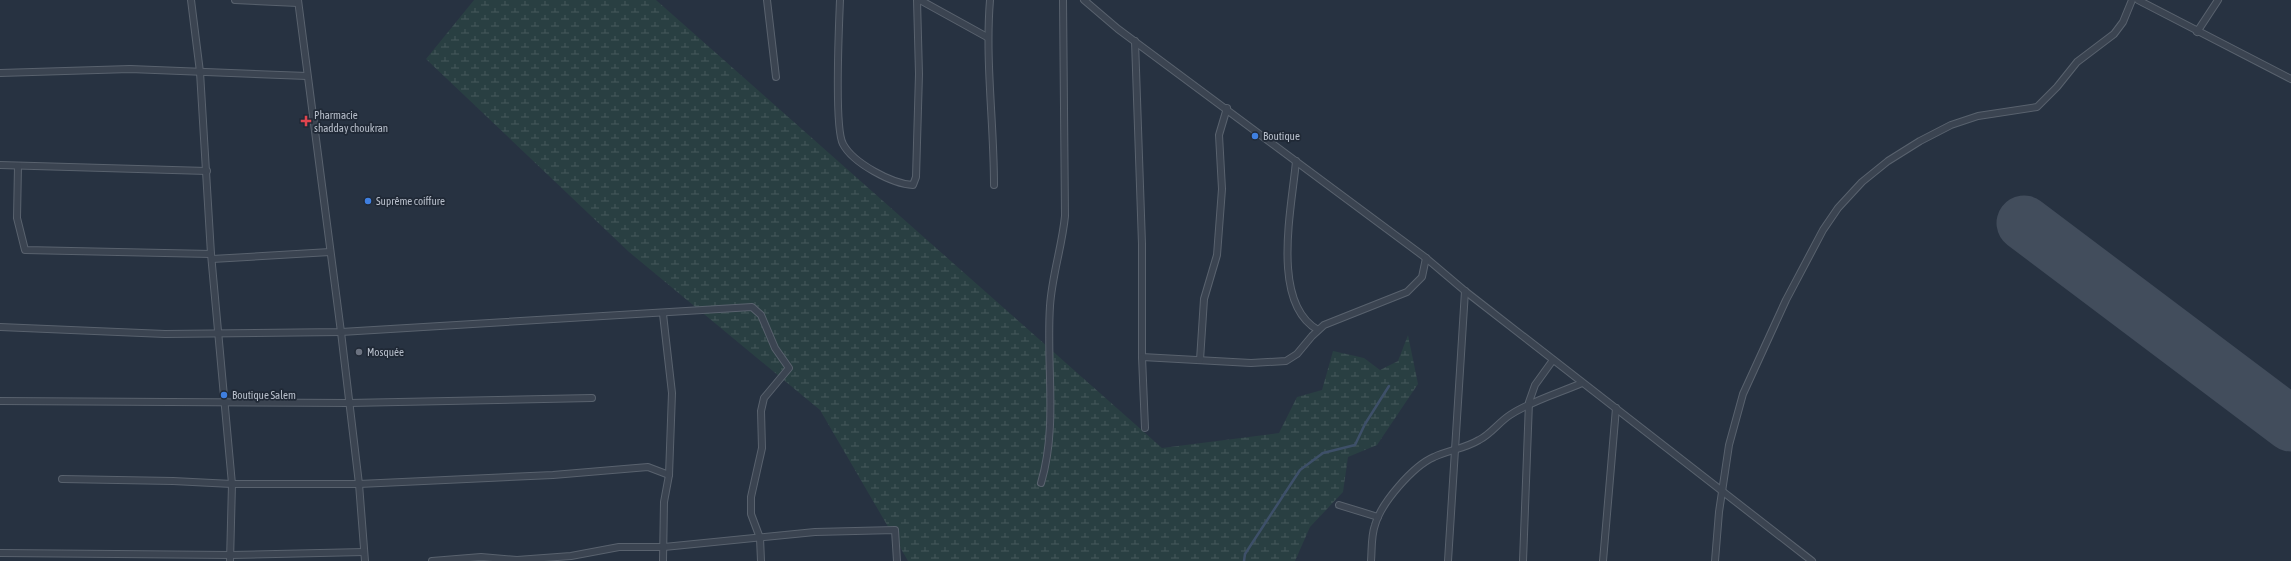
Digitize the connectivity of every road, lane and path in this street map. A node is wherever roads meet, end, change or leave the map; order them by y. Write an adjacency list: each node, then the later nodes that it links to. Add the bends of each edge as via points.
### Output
1 (191, 0): 16 (street)
2 (235, 0): 12 (street)
3 (766, 0): 19 (street)
4 (840, 0): 5 (street, via 839,118 843,145 884,177 894,182 913,185 916,177)
5 (919, 0): 14 (street)
6 (990, 0): 14 (street)
7 (1063, 0): 50 (street, via 1066,216 1053,277 1050,306 1051,438)
8 (1084, 0): 15 (street)
9 (2132, 0): 53 (street, via 2114,34 2077,62 2057,87 2037,106 1978,116 1951,125 1888,161 1862,182 1838,208 1823,230 1786,300 1743,394 1730,438)
10 (2138, 0): 13 (street)
11 (2218, 0): 13 (street)
12 (298, 1): 18 (street)
13 (2197, 32): 20 (street)
14 (986, 37): 26 (street)
15 (1134, 41): 21 (street); 36 (street, via 1142,244)
16 (200, 72): 17 (street, via 130,69); 18 (street); 25 (street)
17 (0, 73)
18 (306, 76): 27 (street)
19 (776, 77)
20 (2291, 79)
21 (1227, 108): 22 (street); 37 (street, via 1219,135 1222,189 1217,255 1204,299)
22 (1296, 161): 29 (street); 33 (street, via 1288,247 1288,278 1290,290 1301,314)
23 (0, 165): 24 (street)
24 (18, 166): 25 (street); 28 (street, via 17,218 25,250)
25 (207, 172): 28 (street)
26 (994, 185)
27 (330, 252): 28 (street); 35 (street)
28 (211, 257): 34 (street)
29 (1426, 258): 30 (street); 33 (street, via 1422,277 1407,292 1340,317)
30 (1465, 291): 38 (street); 47 (street)
31 (664, 314): 35 (street); 48 (street, via 672,393); 56 (street, via 752,307 761,315 775,348 789,368 764,398 761,411 762,448 751,497 751,514)
32 (0, 327): 34 (street, via 165,334)
33 (1318, 330): 37 (street, via 1286,361 1251,363)
34 (218, 332): 35 (street); 42 (street)
35 (341, 332): 43 (street)
36 (1142, 357): 37 (street); 46 (street)
37 (1200, 360)
38 (1553, 360): 39 (street); 44 (street, via 1535,385)
39 (1582, 383): 44 (street); 45 (street)
40 (592, 398): 43 (street)
41 (0, 400): 42 (street)
42 (224, 403): 43 (street); 51 (street)
43 (349, 403): 52 (street)
44 (1529, 406): 47 (street, via 1510,415 1483,438); 69 (street)
45 (1616, 408): 53 (street); 70 (street)
46 (1145, 428)
47 (1456, 451): 55 (street, via 1436,456 1422,464 1403,482); 68 (street)
48 (670, 475): 52 (street, via 648,467 546,476); 57 (street, via 664,502)
49 (62, 479): 51 (street)
50 (1041, 483)
51 (232, 484): 52 (street); 60 (street)
52 (359, 484): 58 (street)
53 (1722, 492): 71 (street); 72 (street)
54 (1339, 505): 55 (street)
55 (1378, 517): 67 (street, via 1374,526)
56 (760, 538): 57 (street); 65 (street); 66 (street, via 815,532 896,530)
57 (664, 547): 63 (street, via 619,547 571,556 517,560 481,557); 64 (street)
58 (364, 552): 60 (street); 61 (street)
59 (0, 553): 60 (street)
60 (230, 558)
61 (365, 561): 62 (street)
62 (373, 561)
63 (432, 561)
64 (663, 561)
65 (761, 561)
66 (897, 561)
67 (1370, 561)
68 (1448, 561)
69 (1523, 561)
70 (1603, 561)
71 (1715, 561)
72 (1812, 561)

